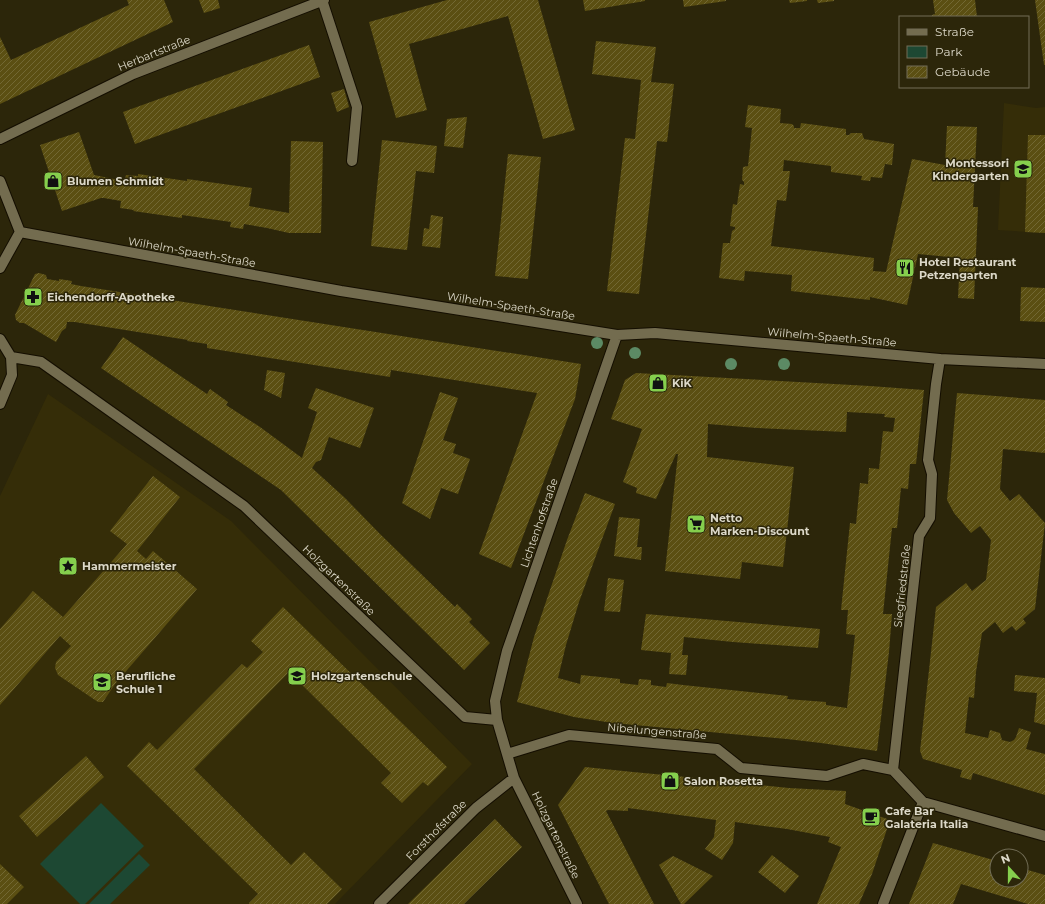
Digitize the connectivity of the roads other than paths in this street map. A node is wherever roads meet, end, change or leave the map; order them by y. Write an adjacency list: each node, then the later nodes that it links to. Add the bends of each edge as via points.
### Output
1 (323, 0): 2 (street, Herbartstraße, via 133,74); 3 (street, Herbartstraße, via 357,107)
2 (0, 139)
3 (352, 161)
4 (0, 181): 5 (street)
5 (20, 232): 6 (street); 7 (street, Wilhelm-Spaeth-Straße, via 341,291)
6 (0, 268)
7 (617, 336): 10 (street, Wilhelm-Spaeth-Straße, via 655,333); 13 (street, Lichtenhofstraße, via 507,651 495,701)
8 (0, 339): 9 (street)
9 (11, 357): 12 (street, via 12,375); 13 (street, Holzgartenstraße, via 41,362 244,506 465,717)
10 (940, 360): 11 (street, Wilhelm-Spaeth-Straße); 15 (street, Siegfriedstraße, via 928,460 932,474 930,518 919,536)
11 (1045, 364)
12 (0, 404)
13 (497, 720): 14 (street, Holzgartenstraße)
14 (507, 754): 15 (street, Nibelungenstraße, via 569,735 717,748 741,768 827,776 863,764); 16 (street, Holzgartenstraße)
15 (894, 770): 17 (street)
16 (514, 778): 19 (street, Forsthofstraße, via 476,808); 20 (street, Holzgartenstraße)
17 (924, 802): 18 (street); 21 (street)
18 (1045, 836)
19 (379, 904)
20 (577, 904)
21 (883, 904)

